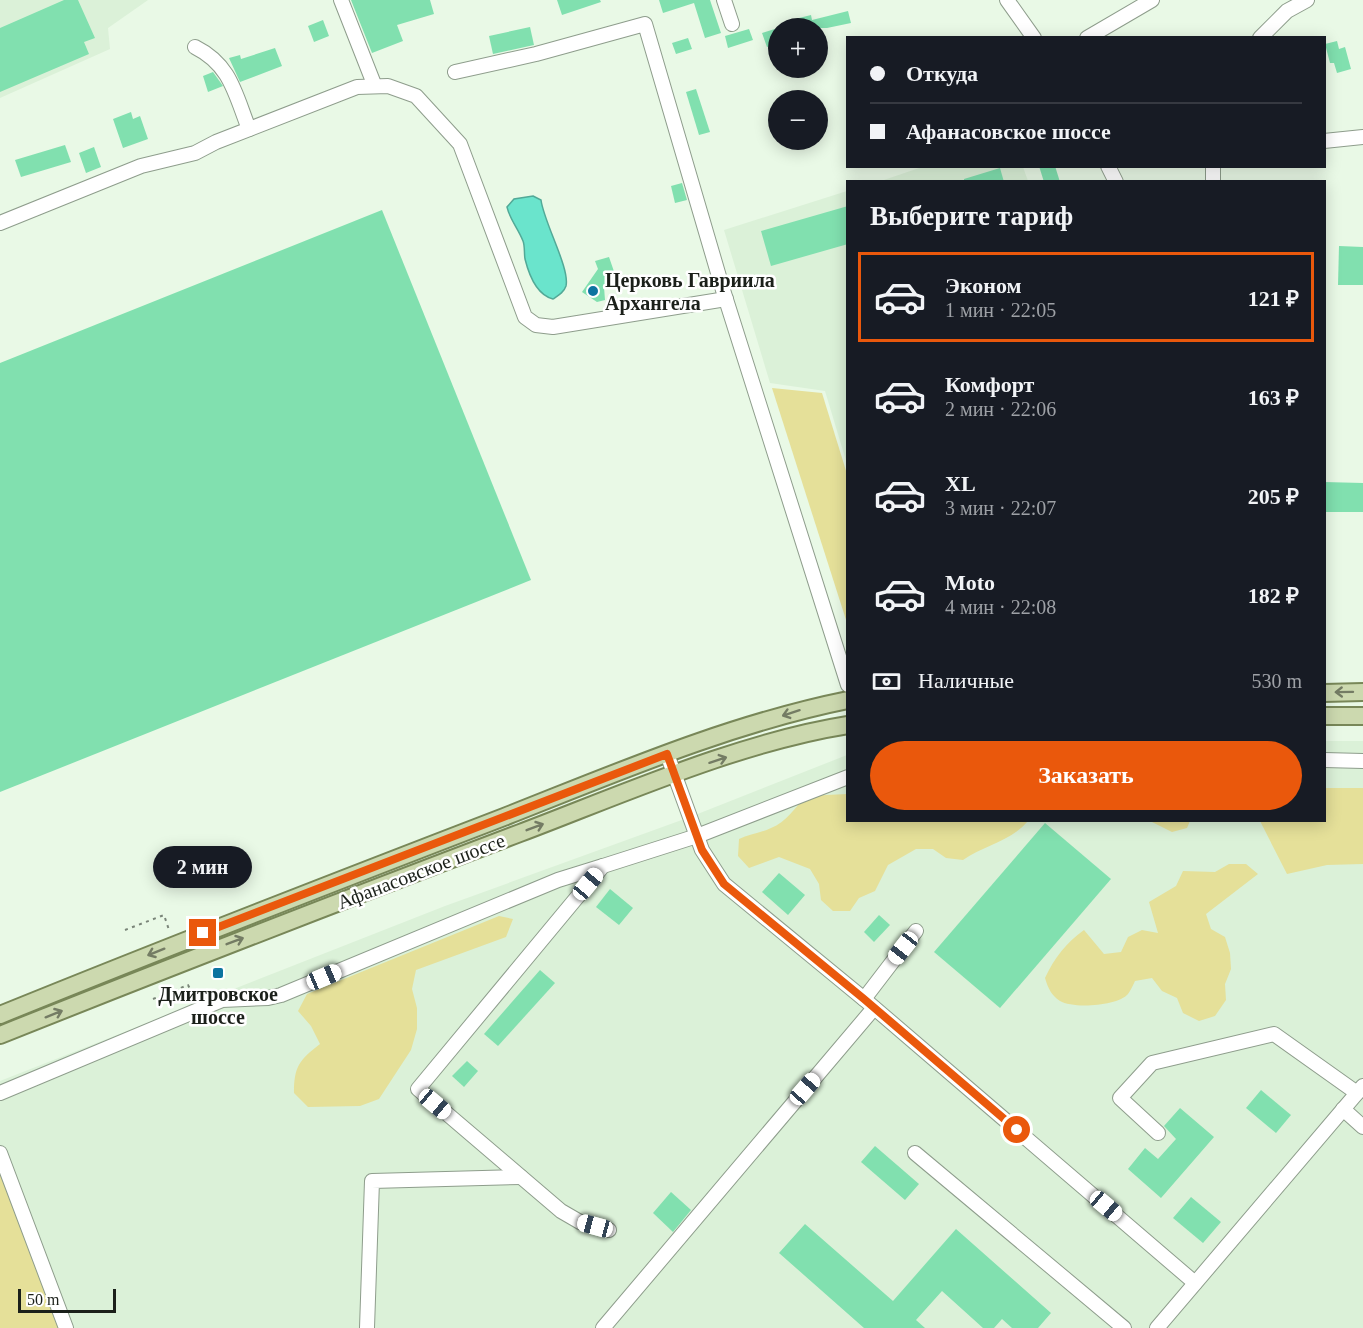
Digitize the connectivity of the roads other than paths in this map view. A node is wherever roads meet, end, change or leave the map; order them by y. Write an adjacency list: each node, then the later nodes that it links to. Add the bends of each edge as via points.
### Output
1 (341, 0): 12 (street)
2 (724, 0): 6 (street)
3 (1007, 0): 7 (street)
4 (1152, 0): 8 (street)
5 (1307, 0): 9 (street, via 1287,11)
6 (732, 24)
7 (1033, 36)
8 (1090, 36)
9 (1262, 36)
10 (195, 47): 13 (street, via 210,54 227,72)
11 (455, 72): 17 (street, via 645,24)
12 (374, 84): 13 (street); 17 (street, via 416,96 460,144 525,317 536,325 554,327)
13 (249, 129): 16 (street, via 195,153 141,166)
14 (1363, 137): 15 (street)
15 (1326, 141)
16 (0, 223)
17 (726, 299): 18 (street)
18 (846, 679)
19 (1363, 692): 20 (main road, one-way to 20)
20 (1326, 693)
21 (846, 700): 25 (main road, Афанасовское шоссе, one-way to 25, via 802,709)
22 (1326, 716): 23 (main road)
23 (1363, 716)
24 (846, 725): 28 (main road, Афанасовское шоссе, one-way to 24, via 775,741)
25 (667, 754): 28 (street); 34 (main road, Афанасовское шоссе, one-way to 34)
26 (1326, 760): 27 (street)
27 (1363, 760)
28 (675, 774): 30 (street); 35 (main road, Афанасовское шоссе, one-way to 28)
29 (846, 778): 30 (street)
30 (697, 836): 31 (street); 33 (street, via 711,868 724,884)
31 (603, 867): 37 (street, via 558,880 281,995 222,1000); 43 (street, via 418,1089)
32 (916, 931): 33 (street)
33 (869, 1003): 45 (street); 48 (street)
34 (0, 1015)
35 (0, 1035)
36 (1360, 1089): 38 (street); 40 (street, via 1274,1034 1152,1063 1120,1098)
37 (0, 1092)
38 (1343, 1109): 39 (street); 45 (street)
39 (1363, 1127)
40 (1158, 1133)
41 (915, 1152): 49 (street)
42 (0, 1153): 46 (street)
43 (521, 1177): 44 (street, via 561,1211 580,1222); 47 (street, via 372,1181)
44 (609, 1230)
45 (1195, 1283): 50 (street)
46 (66, 1328)
47 (367, 1328)
48 (603, 1328)
49 (1124, 1328)
50 (1157, 1328)

